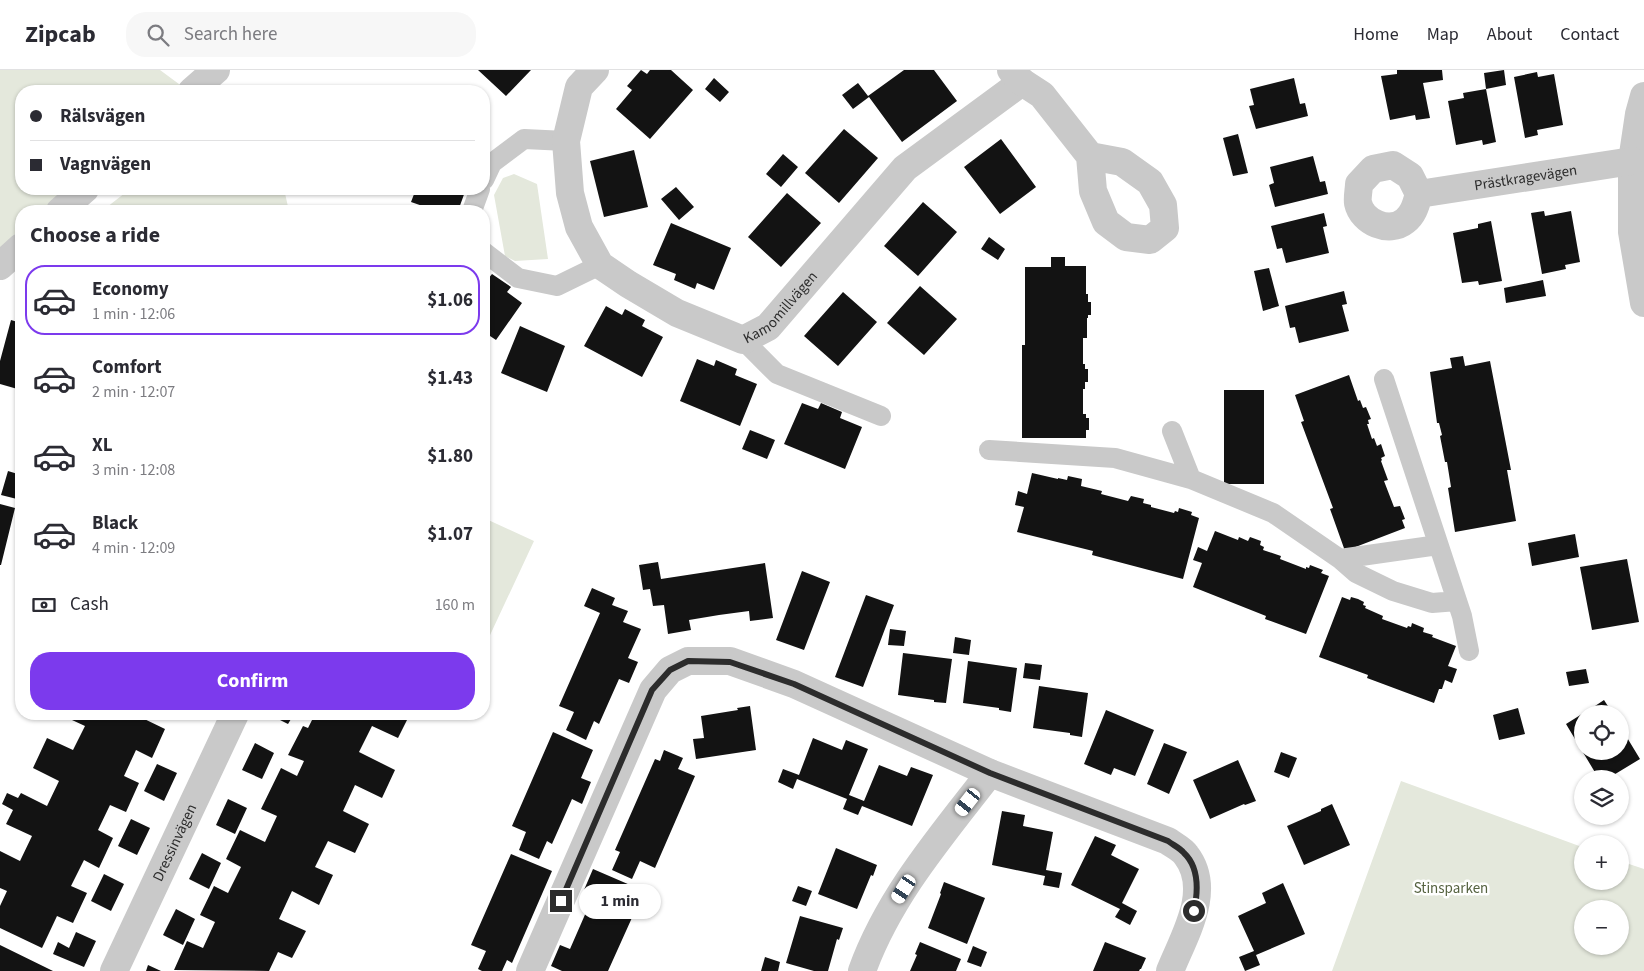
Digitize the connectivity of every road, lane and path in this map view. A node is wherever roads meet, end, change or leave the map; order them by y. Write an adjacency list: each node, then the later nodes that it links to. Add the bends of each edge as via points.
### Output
1 (216, 70): 4 (street)
2 (596, 70): 6 (street, Kamomillvägen, via 579,87)
3 (1016, 76): 7 (street, via 1042,95); 18 (street, Kamomillvägen, via 905,168 768,327)
4 (199, 85)
5 (1644, 96): 8 (street)
6 (566, 141): 9 (lane, via 524,139); 15 (street, Kamomillvägen, via 570,193 579,227)
7 (1090, 156)
8 (1632, 161): 10 (street, Prästkragevägen); 17 (street, via 1632,232)
9 (490, 167)
10 (1419, 194)
11 (78, 195): 12 (street)
12 (67, 205)
13 (15, 252): 16 (street)
14 (490, 257): 15 (lane, via 518,278 557,286)
15 (600, 265): 18 (street, Kamomillvägen, via 677,313)
16 (0, 266)
17 (1644, 302)
18 (744, 340): 20 (lane, via 777,374)
19 (1384, 379): 24 (lane)
20 (880, 416)
21 (1172, 431): 23 (lane)
22 (989, 450): 23 (lane, via 1115,458)
23 (1191, 479): 25 (lane, via 1273,513)
24 (1438, 545): 25 (lane); 26 (lane)
25 (1340, 559): 26 (lane, via 1356,572 1393,591 1432,603)
26 (1457, 601): 27 (lane)
27 (1468, 651)
28 (231, 720): 30 (street, Dressinvägen)
29 (990, 773): 31 (street, via 794,684 730,662 688,661 670,670 652,690); 32 (street, via 922,861 894,904 872,944); 33 (street, via 1168,841 1186,854 1195,871 1198,891 1194,911)
30 (114, 971)
31 (530, 971)
32 (862, 971)
33 (1170, 971)

